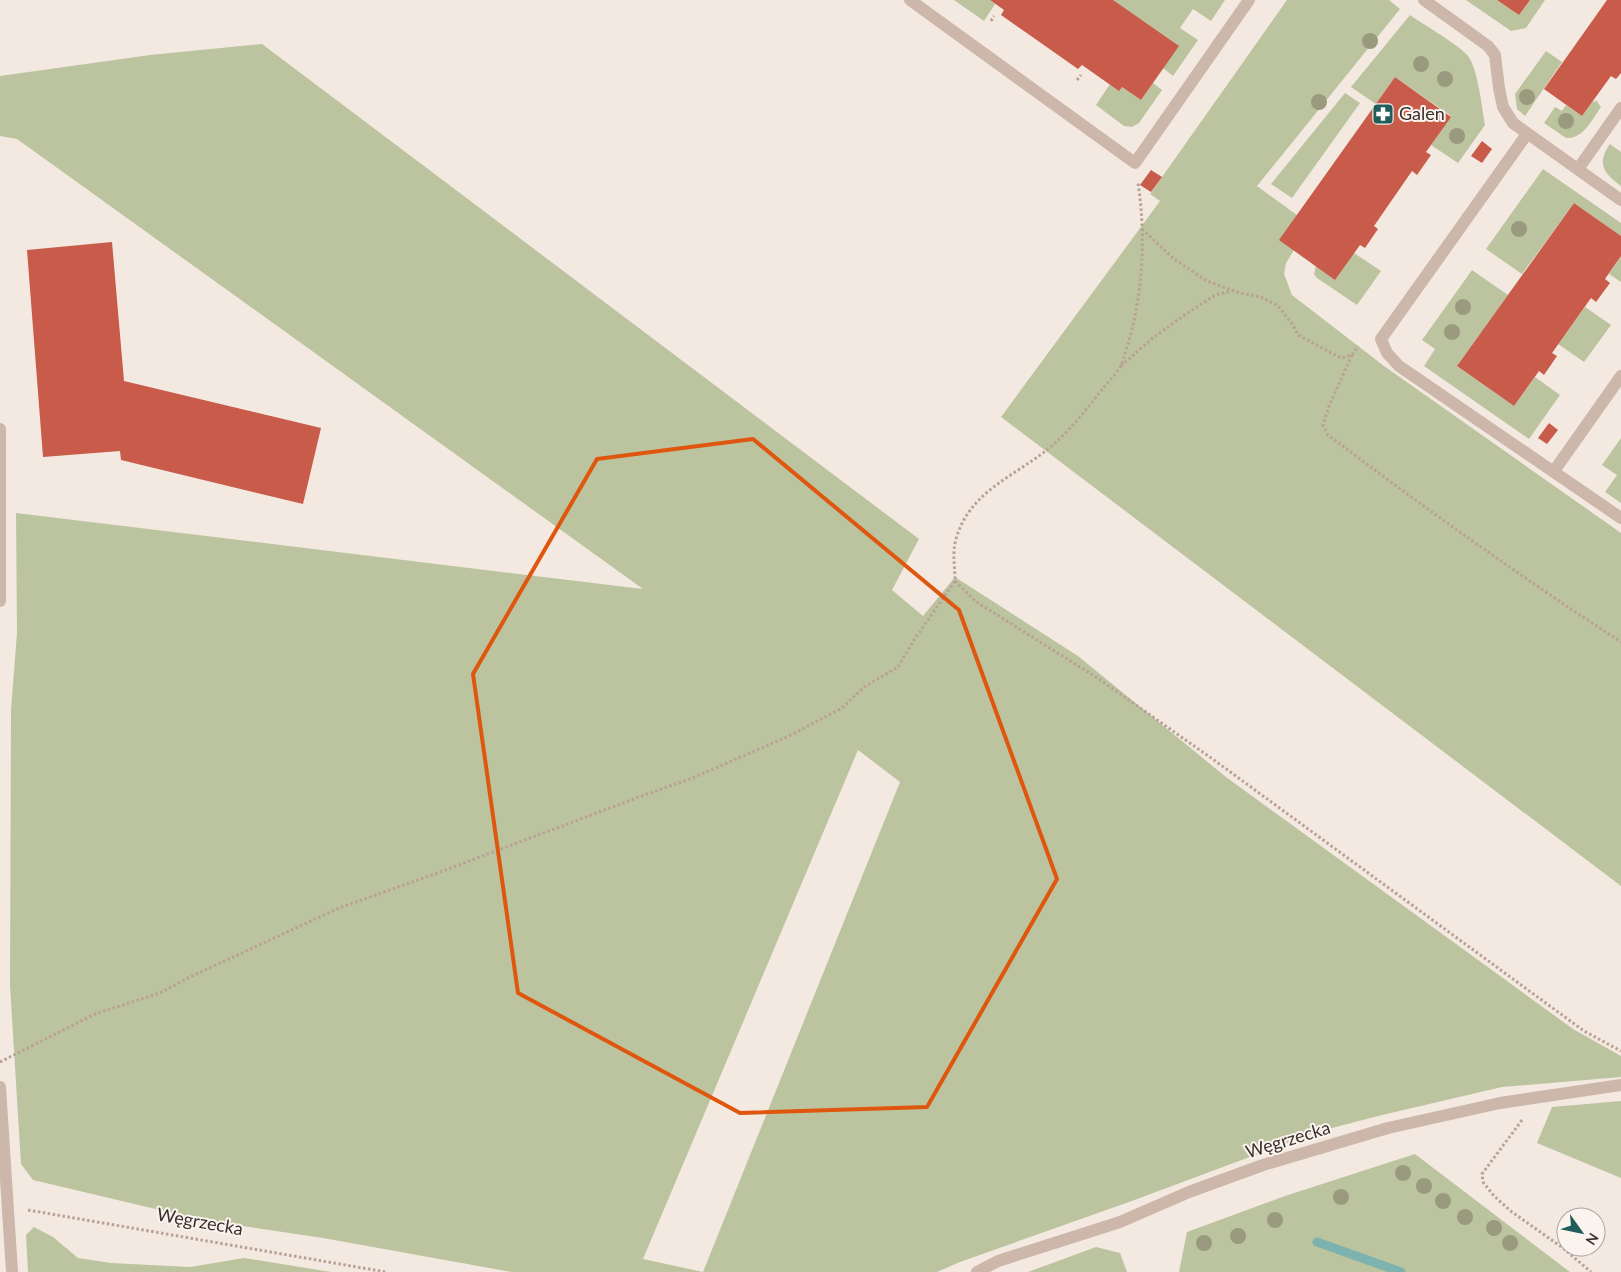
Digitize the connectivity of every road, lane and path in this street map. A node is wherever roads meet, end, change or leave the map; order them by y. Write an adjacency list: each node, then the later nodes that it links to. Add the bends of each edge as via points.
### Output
1 (910, 0): 10 (street)
2 (1248, 0): 10 (street)
3 (1424, 0): 9 (street, via 1488,46 1495,55 1503,108 1513,123)
4 (994, 16): 5 (path)
5 (992, 21)
6 (1081, 75): 7 (path)
7 (1077, 80)
8 (1621, 108): 11 (street)
9 (1527, 134): 11 (street); 20 (street, via 1381,340 1399,366)
10 (1135, 162): 13 (path)
11 (1578, 169): 12 (street)
12 (1621, 200)
13 (1142, 228): 14 (path, via 1174,259 1207,281); 17 (path, via 1138,304)
14 (1233, 290): 16 (path, via 1261,297 1278,306 1304,339 1341,358); 17 (path, via 1215,295 1186,314)
15 (1358, 346): 16 (path)
16 (1352, 355): 24 (path, via 1323,425 1328,435 1422,505)
17 (1120, 367): 22 (path, via 1054,444 975,502 956,539)
18 (1621, 376): 20 (street)
19 (0, 428): 23 (street)
20 (1554, 471): 21 (street)
21 (1621, 518)
22 (955, 580): 25 (path, via 975,601 1100,679 1584,1031); 26 (path, via 898,666 864,687 842,708 789,736 695,777 339,908 160,993 95,1014)
23 (0, 601)
24 (1621, 642)
25 (1621, 1051)
26 (0, 1062)
27 (1621, 1085): 29 (street, Węgrzecka)
28 (0, 1087): 30 (street)
29 (1521, 1100): 33 (street, Węgrzecka, via 1388,1128 1263,1165 1120,1222 998,1261); 34 (path, via 1523,1119 1482,1174 1482,1182 1512,1212)
30 (4, 1205): 31 (street); 32 (path, Węgrzecka)
31 (12, 1272)
32 (386, 1272)
33 (977, 1272)
34 (1591, 1272)

